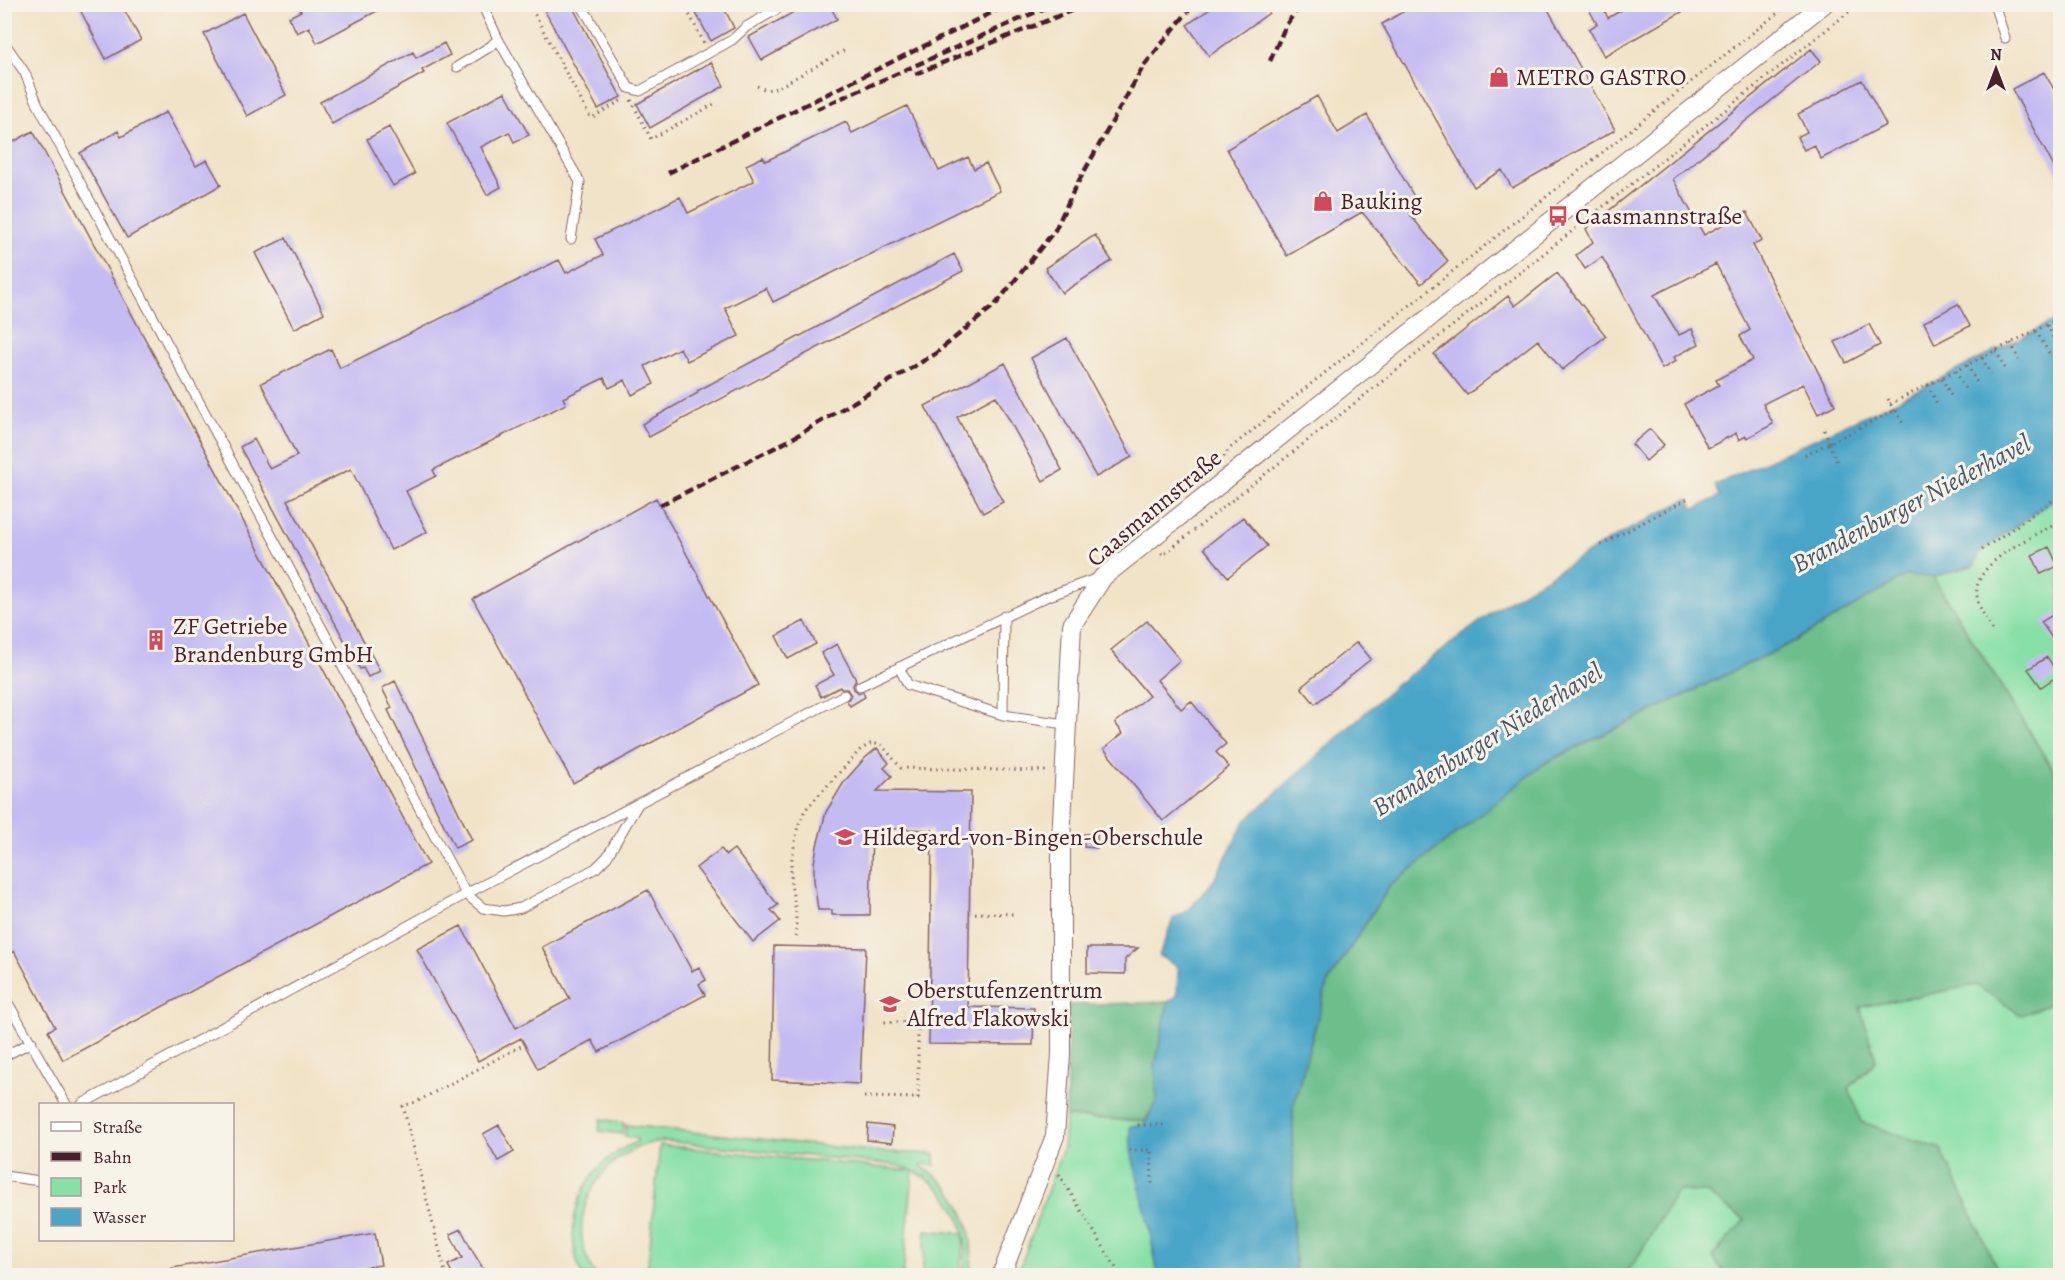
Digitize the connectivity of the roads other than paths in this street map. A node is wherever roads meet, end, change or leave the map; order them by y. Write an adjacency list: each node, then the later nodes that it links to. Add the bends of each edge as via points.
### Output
1 (482, 4): 7 (lane)
2 (581, 4): 3 (lane, via 629,88 640,91 732,40 746,27)
3 (786, 4)
4 (1824, 4): 11 (street, Caasmannstraße)
5 (1994, 4): 6 (lane)
6 (2005, 38)
7 (498, 39): 9 (lane); 10 (lane, via 580,182)
8 (4, 42): 19 (lane, via 25,74)
9 (457, 67)
10 (571, 239)
11 (1103, 577): 12 (lane); 17 (street, Caasmannstraße, via 1072,625)
12 (1004, 616): 13 (lane); 16 (lane)
13 (899, 667): 14 (lane); 16 (lane, via 908,685)
14 (860, 686)
15 (844, 695): 18 (lane)
16 (1003, 715): 17 (lane)
17 (1065, 724): 27 (street, Caasmannstraße, via 1057,1122)
18 (639, 804): 19 (lane); 19 (lane, via 608,857 596,868 521,908 483,908)
19 (466, 894): 24 (lane)
20 (4, 996): 21 (lane)
21 (32, 1042): 22 (lane); 23 (lane)
22 (4, 1056)
23 (65, 1103)
24 (84, 1103)
25 (4, 1176): 26 (lane)
26 (39, 1181)
27 (1001, 1275)

